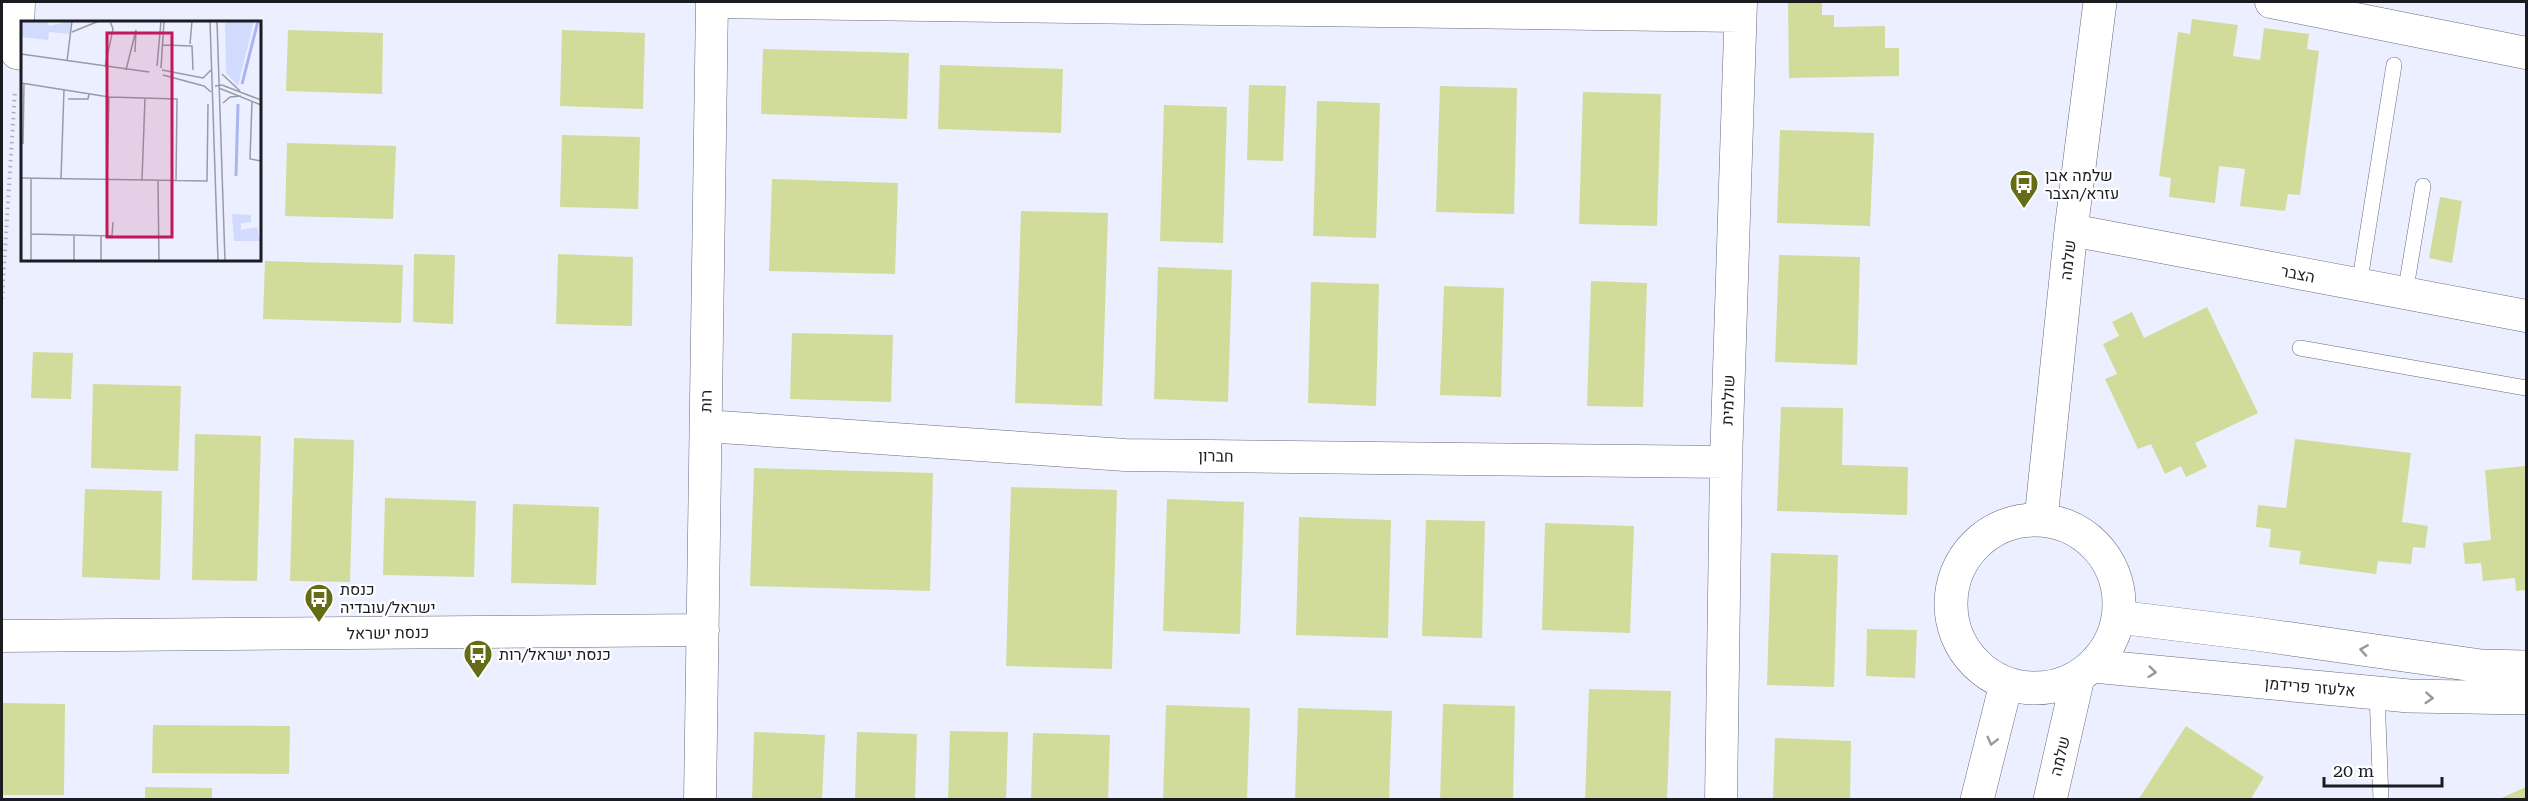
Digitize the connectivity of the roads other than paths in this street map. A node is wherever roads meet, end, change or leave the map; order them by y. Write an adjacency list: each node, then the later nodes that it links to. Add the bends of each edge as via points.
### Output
1 (19, 2): 7 (street)
2 (712, 2): 5 (street, via 1143,9); 16 (street, רות)
3 (2100, 2): 10 (street, שלמה)
4 (2271, 2): 6 (street)
5 (1740, 9): 17 (street, שולמית)
6 (2526, 53)
7 (20, 54)
8 (2394, 65): 11 (lane)
9 (2422, 186): 12 (lane)
10 (2071, 230): 11 (street, הצבר); 18 (street, שלמה)
11 (2359, 286): 12 (street, הצבר)
12 (2405, 294): 13 (street, הצבר)
13 (2517, 309)
14 (2301, 348): 15 (lane)
15 (2526, 388)
16 (706, 426): 17 (street, חברון, via 1125,455); 20 (street, רות)
17 (1726, 462): 28 (street, שולמית)
18 (2041, 519): 19 (street, via 2070,526 2095,543 2112,568 2120,597); 24 (street, via 2015,521 1990,532 1970,549 1956,573 1951,599 1953,626 1965,651 1983,671)
19 (2118, 617): 22 (street, one-way to 19, via 2481,666); 23 (street, via 2108,648)
20 (703, 630): 21 (street, כנסת ישראל); 27 (street, רות)
21 (2, 636)
22 (2526, 667)
23 (2085, 672): 24 (street, via 2054,687 2030,689); 25 (street, אלעזר פרידמן, one-way to 25); 30 (street, שלמה)
24 (2006, 684): 29 (street, one-way to 29)
25 (2377, 693): 26 (street, אלעזר פרידמן, one-way to 26, via 2444,699); 31 (lane)
26 (2526, 698)
27 (700, 800)
28 (1721, 800)
29 (1977, 800)
30 (2050, 800)
31 (2381, 800)

